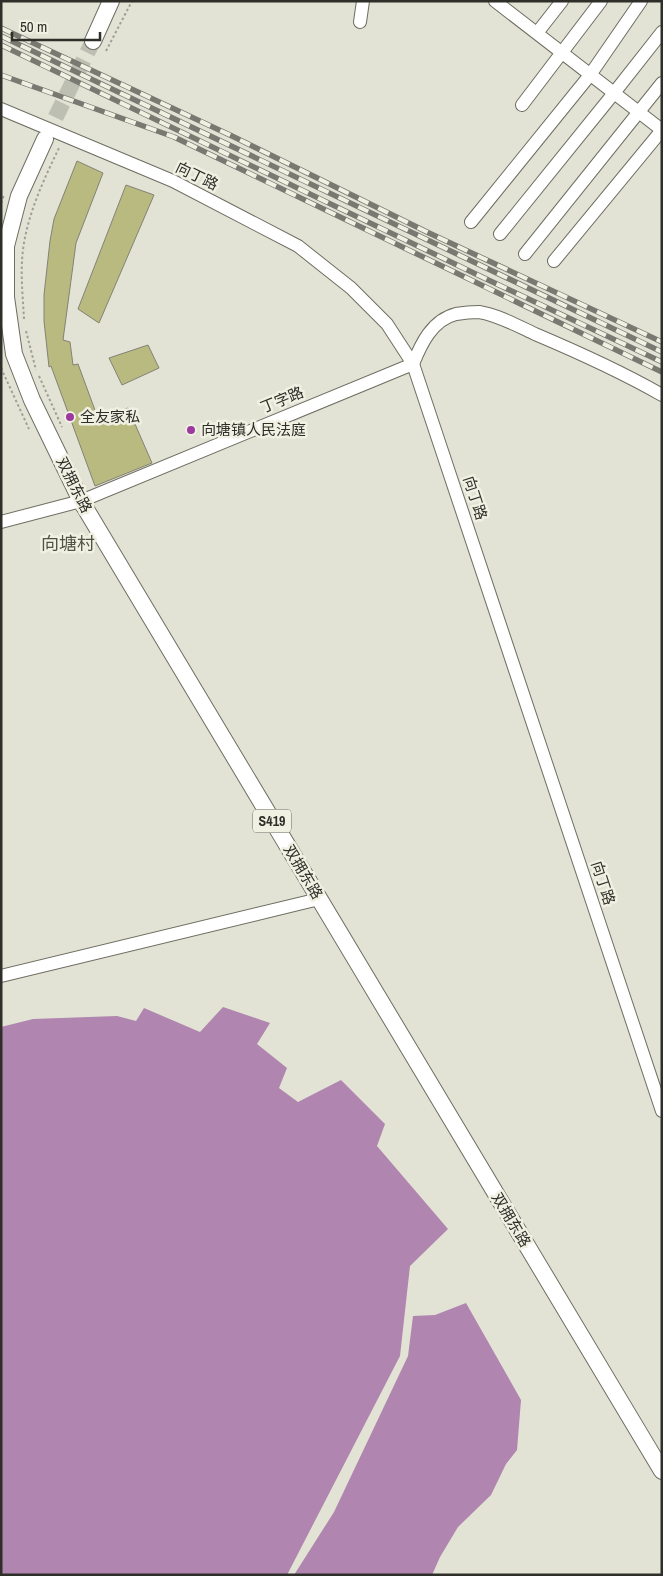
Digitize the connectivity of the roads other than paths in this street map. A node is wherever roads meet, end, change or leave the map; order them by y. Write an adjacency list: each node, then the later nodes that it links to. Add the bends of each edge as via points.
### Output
1 (111, 1): 10 (main road)
2 (363, 1): 7 (street)
3 (495, 1): 9 (street)
4 (562, 1): 9 (street)
5 (601, 1): 11 (street)
6 (641, 1): 12 (street)
7 (360, 22)
8 (662, 32): 14 (street)
9 (537, 33): 11 (street)
10 (93, 41)
11 (562, 53): 12 (street); 15 (street)
12 (590, 75): 14 (street); 20 (street)
13 (662, 83): 17 (street)
14 (614, 93): 17 (street); 21 (street)
15 (522, 105)
16 (1, 109): 24 (street, 向丁路, via 173,181 298,246 351,288 387,324)
17 (639, 112): 18 (street); 22 (street)
18 (662, 130): 23 (street)
19 (52, 144): 26 (main road, 双拥东路 / S419, via 19,196 6,246 6,298 14,354 32,400)
20 (471, 222)
21 (500, 234)
22 (525, 254)
23 (554, 261)
24 (413, 364): 25 (street, via 421,344 434,327 456,314 478,312 601,362); 26 (street, 丁字路); 30 (street, 向丁路)
25 (662, 395)
26 (81, 501): 27 (street, 丁字路); 28 (main road, 双拥东路 / S419)
27 (1, 522)
28 (319, 899): 29 (street); 31 (main road, 双拥东路 / S419)
29 (1, 976)
30 (661, 1108)
31 (662, 1471)

